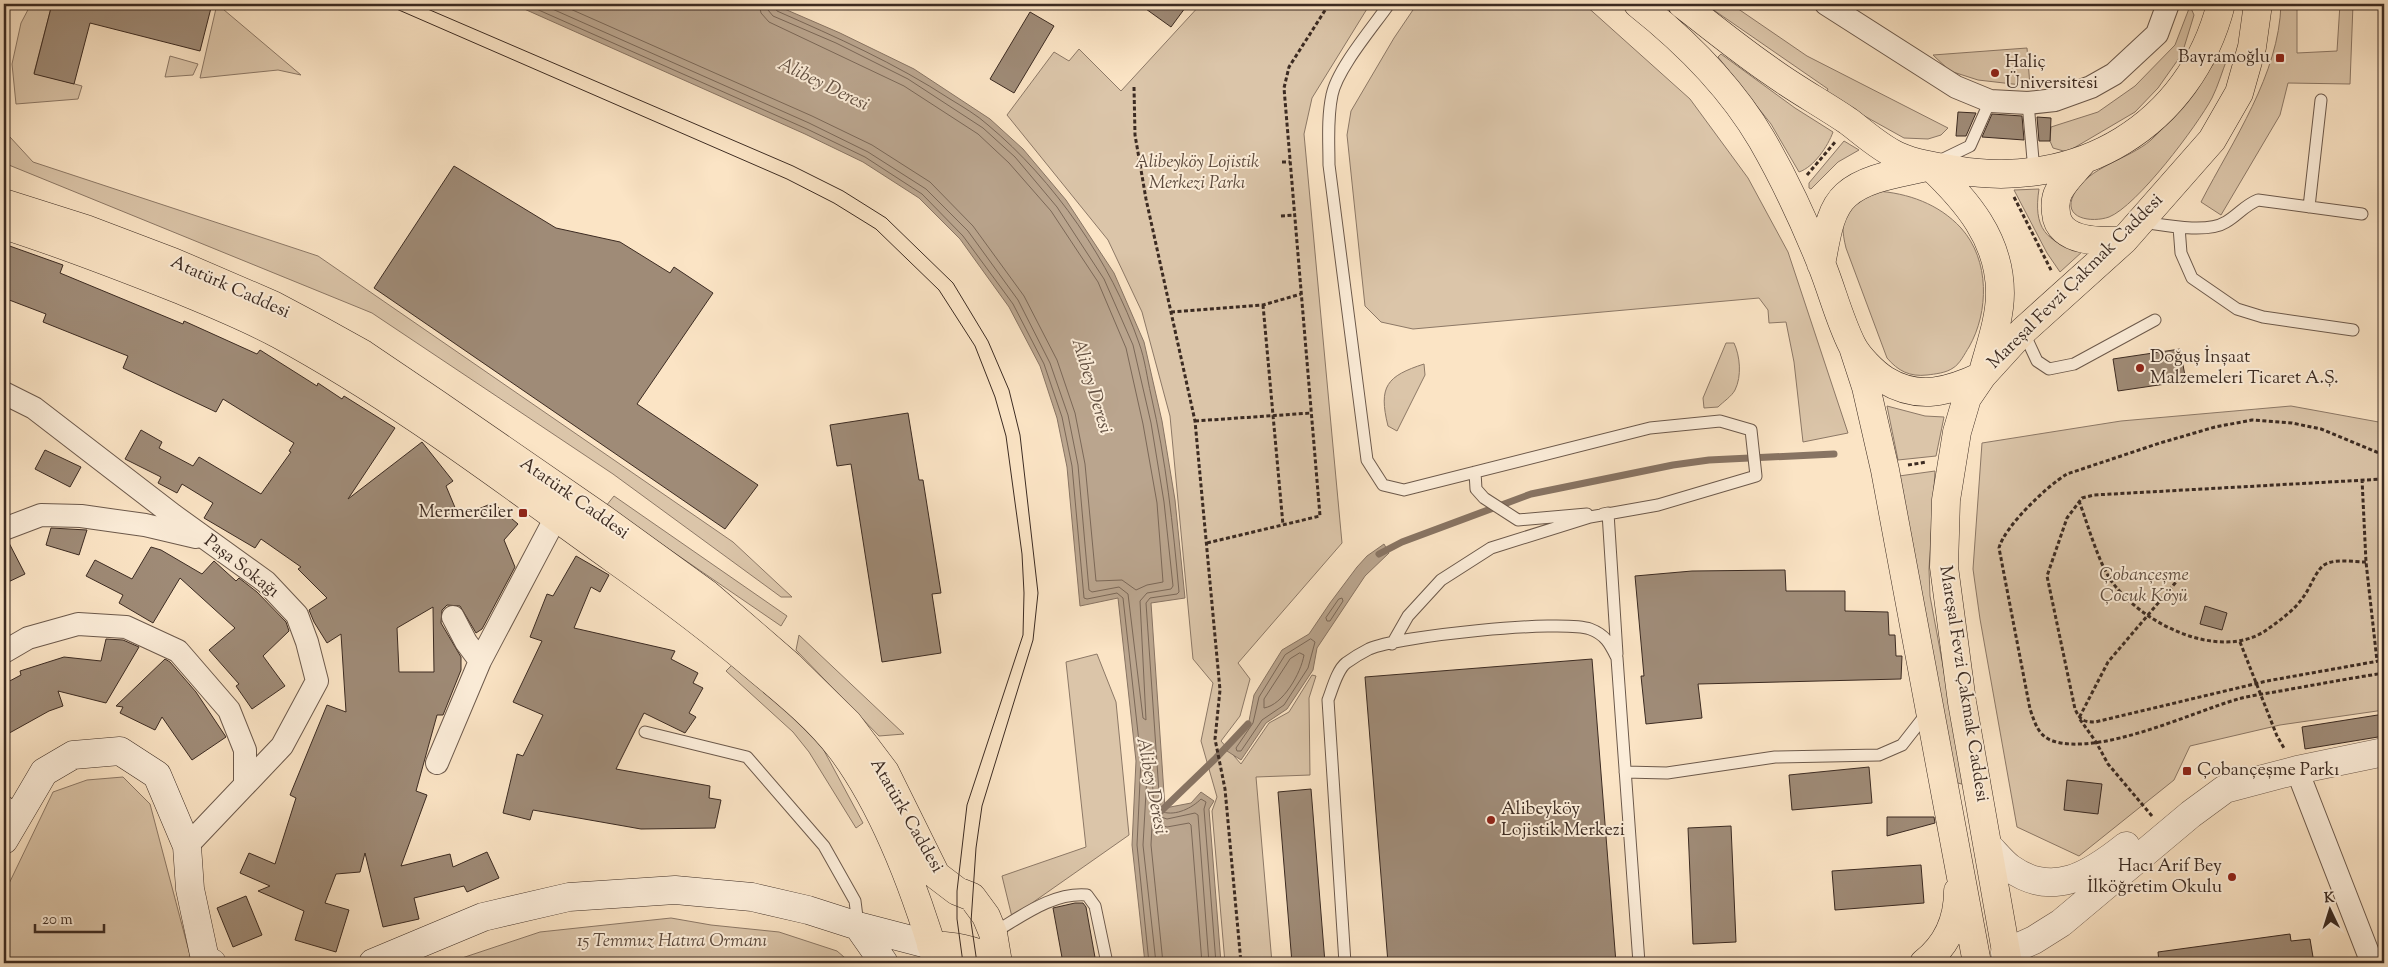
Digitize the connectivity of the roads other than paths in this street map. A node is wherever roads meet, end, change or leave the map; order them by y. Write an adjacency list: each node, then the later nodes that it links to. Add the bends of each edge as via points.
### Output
1 (1389, 4): 27 (lane, via 1346,66 1332,94 1329,125 1329,165 1366,460 1384,485 1404,490)
2 (1638, 4): 20 (main road, Mareşal Fevzi Çakmak Caddesi, via 1704,64 1753,128 1787,188)
3 (1682, 4): 12 (main road, via 1772,72 1897,156)
4 (1826, 4): 9 (street, via 1942,79)
5 (2168, 4): 10 (street, via 2157,34 2114,74 2091,87 2055,100)
6 (2222, 4): 11 (main road, via 2202,56 2166,106 2128,139)
7 (2258, 4): 19 (main road, Mareşal Fevzi Çakmak Caddesi, via 2252,47 2227,116 2212,140)
8 (2321, 100): 15 (lane)
9 (1990, 101): 10 (street); 12 (lane, via 1970,146)
10 (2028, 104): 13 (lane)
11 (2084, 161): 13 (main road); 19 (main road, via 2059,191 2055,204 2056,218 2065,232 2083,239 2106,242)
12 (1930, 166): 13 (main road, via 1982,175); 20 (main road, via 1874,180 1845,196 1828,230); 25 (main road, via 1973,211 1993,250 1999,272 1997,320)
13 (2035, 172)
14 (4, 203): 50 (main road, Atatürk Caddesi, via 173,262 273,305 320,330 363,354 445,409 707,594 789,665 848,723 885,772 936,875 957,891 972,897 986,916)
15 (2309, 206): 16 (lane); 18 (lane, via 2258,200 2247,204 2225,223)
16 (2362, 214)
17 (4, 225): 29 (main road, Atatürk Caddesi, via 126,268 277,333 386,398)
18 (2179, 227): 19 (lane); 22 (lane, via 2181,253 2192,278 2238,309 2263,317)
19 (2133, 231): 23 (main road, Mareşal Fevzi Çakmak Caddesi)
20 (1821, 264): 24 (main road, Mareşal Fevzi Çakmak Caddesi)
21 (2155, 320): 23 (lane, via 2074,364 2049,369 2037,362)
22 (2353, 330)
23 (2023, 331): 25 (main road, Mareşal Fevzi Çakmak Caddesi)
24 (1852, 347): 25 (main road, via 1885,380 1906,390 1935,392 1954,389); 37 (main road, Mareşal Fevzi Çakmak Caddesi, via 1866,388 1883,462)
25 (1982, 376): 47 (main road, Mareşal Fevzi Çakmak Caddesi, via 1967,398 1957,432 1946,500 1944,567 1962,702)
26 (4, 393): 31 (street, Paşa Sokağı, via 34,408)
27 (1475, 472): 28 (lane, via 1476,489 1484,498 1518,520); 28 (lane, via 1650,428 1720,421 1751,430 1756,476 1658,505)
28 (1608, 513): 33 (lane, via 1491,548 1441,580 1408,616); 35 (lane)
29 (556, 517): 36 (street); 51 (main road, Atatürk Caddesi, via 701,621 820,725 856,772 884,823 914,894)
30 (4, 528): 31 (street, via 41,515 81,516 145,525)
31 (208, 540): 43 (street, Paşa Sokağı, via 266,582 297,614 308,642 317,681 282,746)
32 (454, 617): 36 (street)
33 (1392, 644): 35 (lane, via 1420,637 1571,626 1590,629 1607,638); 59 (lane, via 1369,649 1344,665 1328,700)
34 (4, 652): 43 (street, via 28,638 78,624 126,627 178,650 229,710 245,750)
35 (1617, 658): 42 (lane)
36 (480, 661): 40 (street)
37 (1929, 711): 42 (lane, via 1902,745 1879,755 1775,757 1667,773); 48 (main road, Mareşal Fevzi Çakmak Caddesi)
38 (644, 732): 49 (lane, via 747,757 824,846 855,901)
39 (2384, 752): 41 (main road)
40 (437, 763)
41 (2297, 770): 47 (main road, via 2218,778 2203,785 2103,864 2067,882 2029,877 2010,868); 52 (main road, via 2225,789 2062,922); 62 (street)
42 (1625, 772): 60 (lane)
43 (244, 785): 46 (street, Paşa Sokağı)
44 (10, 812): 45 (main road); 46 (main road, via 44,772 73,755 120,752 157,776)
45 (4, 840)
46 (187, 846): 53 (main road, via 190,889)
47 (1988, 846): 52 (main road, Mareşal Fevzi Çakmak Caddesi, via 2000,908)
48 (1958, 864): 52 (main road, Mareşal Fevzi Çakmak Caddesi); 61 (main road, via 1958,904 1948,937)
49 (858, 926): 51 (main road); 54 (main road, via 752,897 675,890 569,897 483,918); 55 (main road)
50 (993, 933): 57 (main road, Atatürk Caddesi); 58 (lane, via 1045,903 1076,894 1087,895 1095,906)
51 (934, 954): 56 (main road, via 960,947 992,959)
52 (1992, 961)
53 (208, 962)
54 (373, 963)
55 (884, 963)
56 (994, 963)
57 (998, 963)
58 (1107, 963)
59 (1345, 963)
60 (1639, 963)
61 (1924, 963)
62 (2372, 963)

